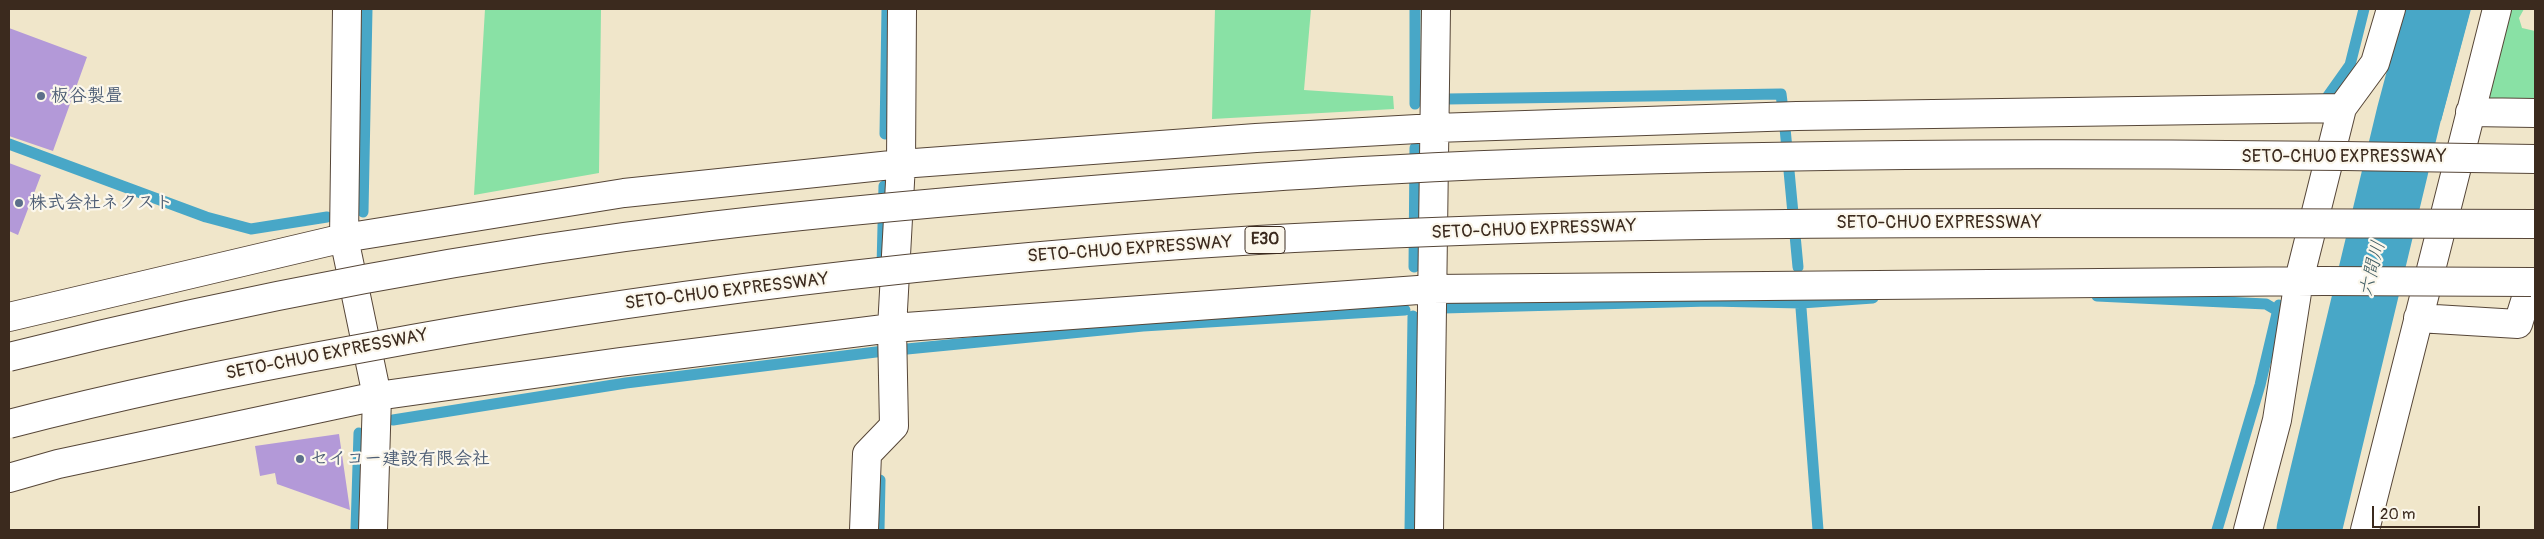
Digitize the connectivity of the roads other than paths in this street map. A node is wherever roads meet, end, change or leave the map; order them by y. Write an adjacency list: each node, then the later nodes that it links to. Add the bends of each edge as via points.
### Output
1 (347, 9): 13 (main road)
2 (902, 9): 11 (main road)
3 (1436, 9): 9 (main road)
4 (2391, 9): 6 (main road, via 2375,63)
5 (2497, 9): 7 (main road)
6 (2342, 108): 9 (main road, via 1797,116); 14 (main road)
7 (2470, 112): 8 (main road); 18 (main road)
8 (2535, 113)
9 (1435, 128): 11 (main road); 16 (main road)
10 (2535, 159): 20 (main road, SETO-CHUO EXPRESSWAY, bridge, via 1809,156 1555,162 1257,178 979,198 707,226 480,259 252,301)
11 (901, 164): 13 (main road, via 624,193); 19 (main road)
12 (2535, 224): 22 (main road, SETO-CHUO EXPRESSWAY / E30, bridge, via 1810,223 1257,240 994,261 714,292 490,324 265,366)
13 (344, 238): 17 (main road); 21 (main road)
14 (2311, 280): 15 (main road, bridge); 16 (main road); 27 (main road)
15 (2533, 282): 18 (main road, via 2518,324)
16 (1432, 289): 19 (main road); 26 (main road)
17 (9, 317)
18 (2418, 318): 28 (main road)
19 (892, 328): 21 (main road); 25 (main road, via 894,426 867,454)
20 (9, 357)
21 (377, 396): 23 (main road, via 58,464); 24 (main road)
22 (9, 424)
23 (9, 478)
24 (373, 530)
25 (864, 530)
26 (1429, 530)
27 (2248, 530)
28 (2365, 530)

